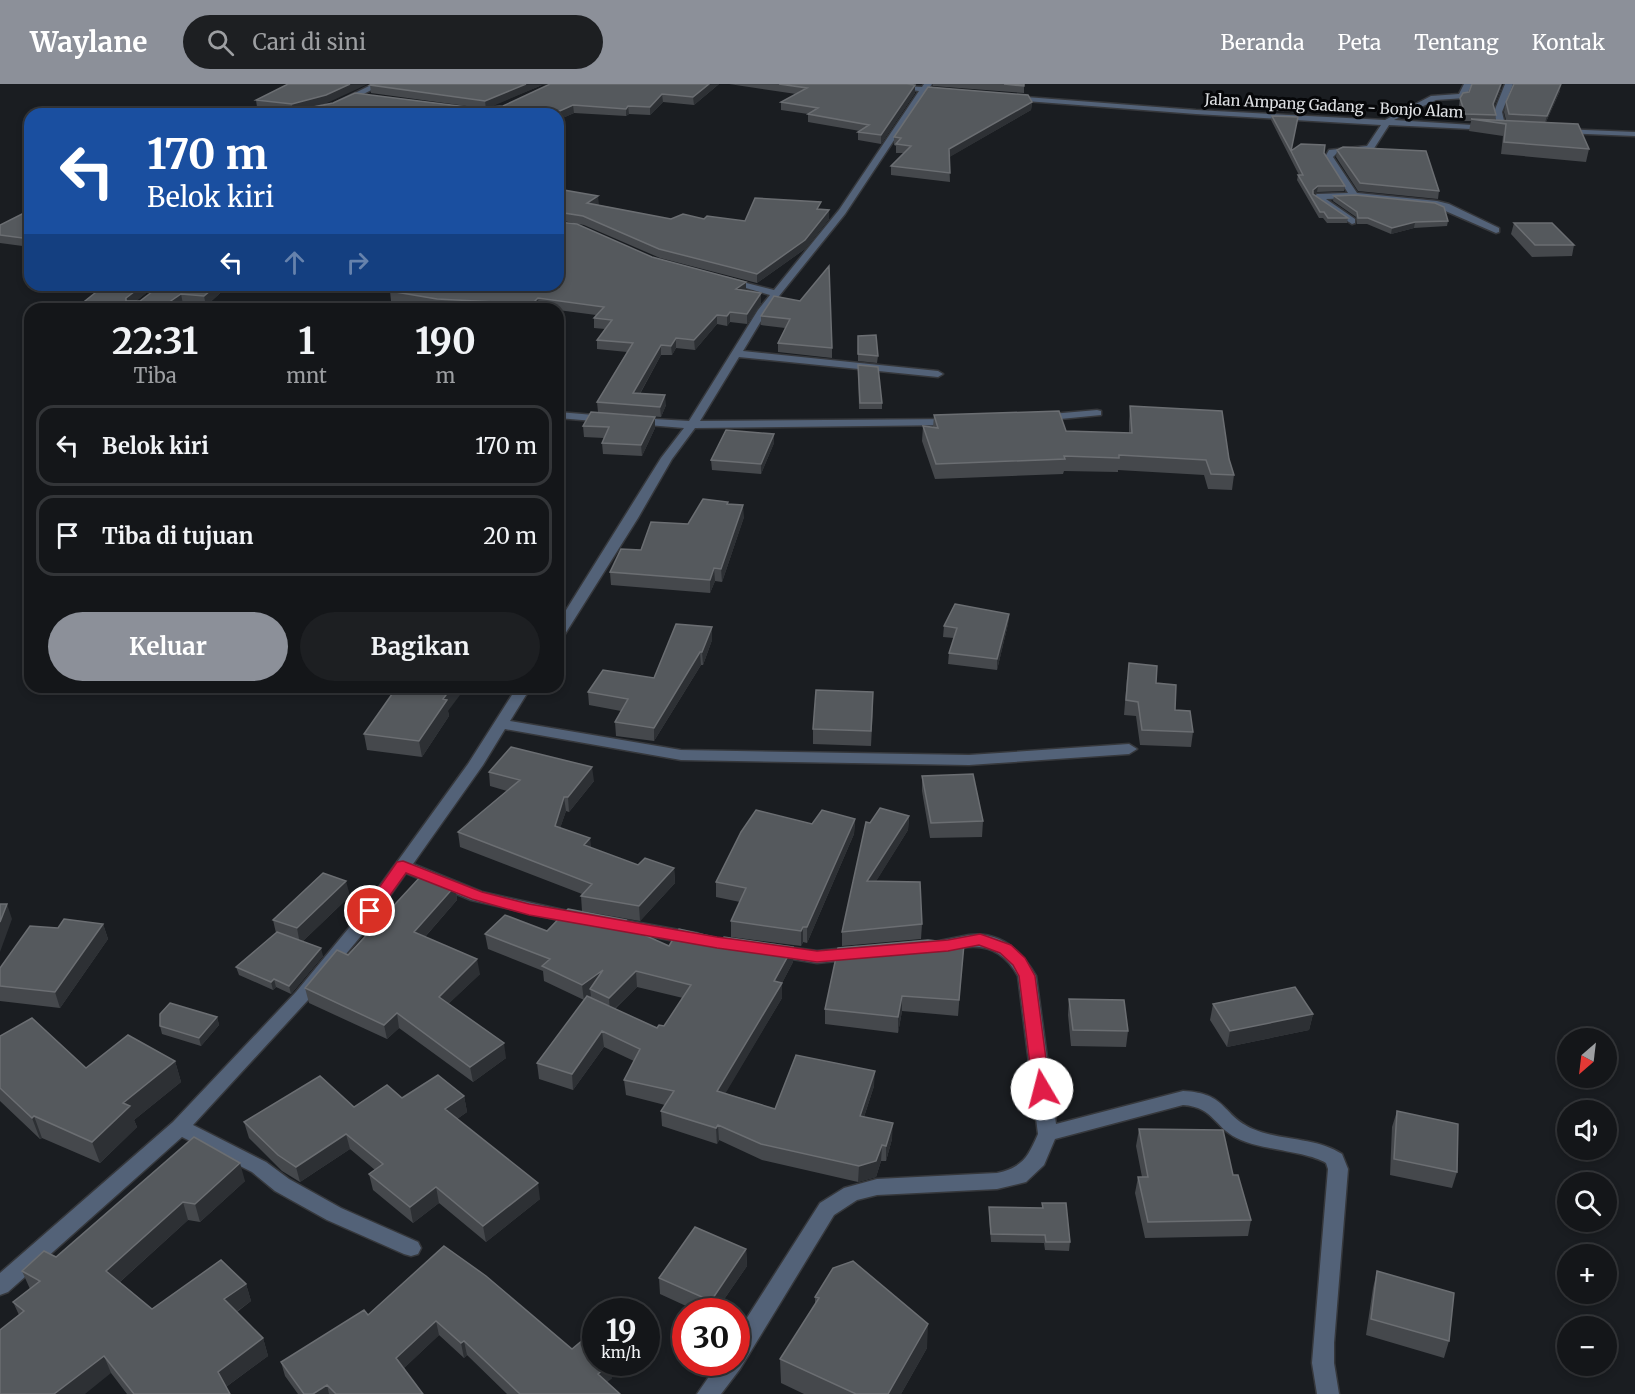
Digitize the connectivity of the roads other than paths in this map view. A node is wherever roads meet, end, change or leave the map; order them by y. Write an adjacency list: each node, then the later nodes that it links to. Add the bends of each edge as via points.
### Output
1 (379, 84): 7 (street)
2 (870, 84): 5 (street)
3 (1468, 84): 11 (street, via 1461,96 1433,98)
4 (1509, 84): 12 (street, via 1498,112)
5 (926, 87): 6 (street); 20 (street, via 842,212)
6 (956, 93)
7 (354, 96): 9 (street); 10 (street)
8 (998, 97): 11 (street, Jalan Ampang Gadang - Bonjo Alam)
9 (376, 99)
10 (330, 107)
11 (1385, 124): 12 (street, Jalan Ampang Gadang - Bonjo Alam); 16 (street, via 1370,148 1329,154)
12 (1502, 129): 13 (street, Jalan Ampang Gadang - Bonjo Alam)
13 (1513, 129)
14 (1557, 131): 15 (street)
15 (1635, 134)
16 (1354, 195): 17 (street, via 1317,197); 18 (street, via 1426,201 1446,206)
17 (1352, 221)
18 (1496, 230)
19 (721, 279): 20 (street)
20 (776, 293): 21 (street)
21 (738, 354): 22 (street); 27 (street)
22 (938, 374)
23 (1097, 413): 25 (street)
24 (564, 415): 27 (street)
25 (1027, 419)
26 (966, 422): 27 (street)
27 (692, 425): 28 (street, via 667,458)
28 (564, 625)
29 (520, 693): 30 (street)
30 (501, 724): 31 (street, via 681,755 969,760); 32 (street)
31 (1129, 750)
32 (403, 866): 33 (street, via 507,905); 37 (street, via 302,996)
33 (717, 943)
34 (750, 947): 36 (street, via 817,957)
35 (924, 947): 38 (street, via 980,939 1006,949 1020,962 1027,976)
36 (876, 952)
37 (180, 1127): 39 (street, via 259,1167 282,1185 334,1214); 40 (street)
38 (1048, 1134): 41 (street, via 1037,1160 1019,1176 997,1181 877,1187 851,1194 827,1209); 44 (street, via 1193,1098 1213,1104 1241,1132 1335,1159 1338,1169 1323,1344)
39 (411, 1248)
40 (0, 1286)
41 (750, 1333)
42 (722, 1376): 43 (street)
43 (708, 1394)
44 (1328, 1394)

